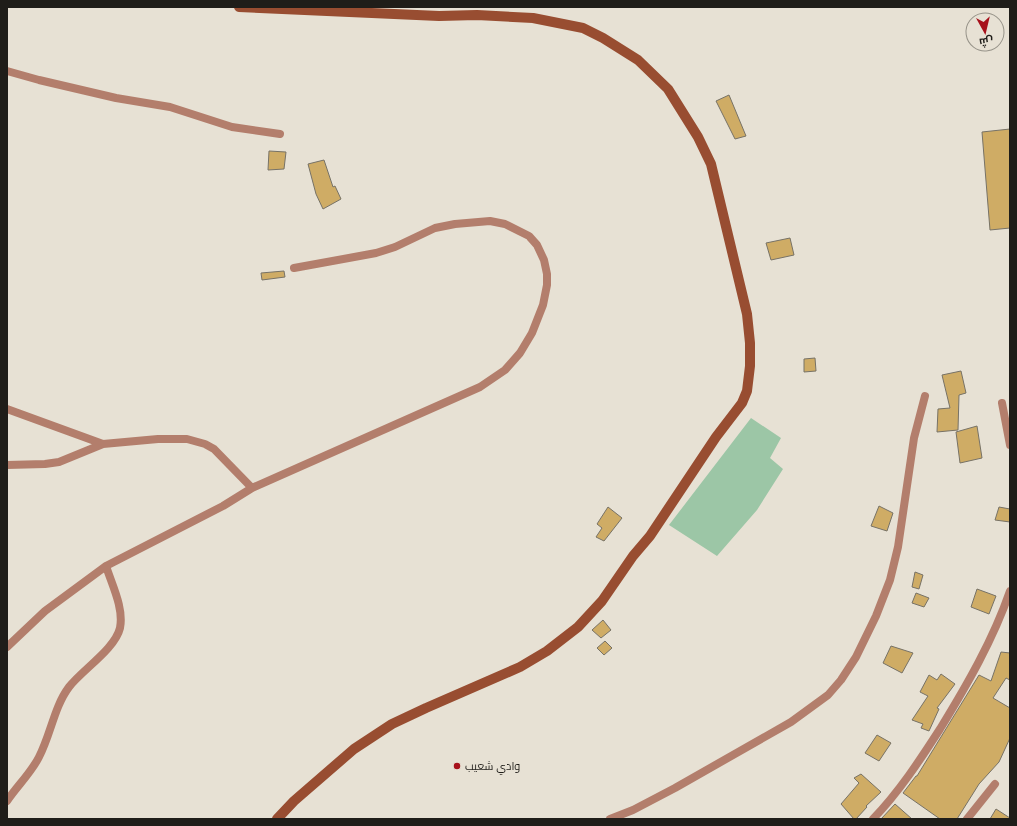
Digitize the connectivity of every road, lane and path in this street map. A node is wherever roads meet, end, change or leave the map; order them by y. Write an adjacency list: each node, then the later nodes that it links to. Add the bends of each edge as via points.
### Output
1 (239, 7): 17 (main road, via 533,18 583,28 638,60 668,89 698,137 711,164 747,314 750,343 747,391 742,403 716,437 650,536 602,601 578,627 547,651 520,667 392,724 354,749)
2 (7, 71): 3 (street, via 116,98 170,107 232,128)
3 (280, 134)
4 (294, 268): 11 (street, via 376,252 435,228 490,221 505,224 529,236 537,245 544,260 547,285 543,305 527,343 497,376 480,387)
5 (925, 396): 18 (street, via 914,438 898,547 890,580 856,657 841,680 828,695 791,722 668,792)
6 (1002, 403): 9 (street)
7 (7, 409): 8 (street)
8 (103, 444): 10 (street, via 59,462); 11 (street, via 175,438 196,441 217,452)
9 (1010, 445)
10 (7, 464)
11 (252, 488): 12 (street, via 223,506)
12 (106, 566): 14 (street, via 45,611); 16 (street, via 119,610 120,628 117,637 68,689 59,704 39,758)
13 (1010, 591): 19 (street, via 1003,612 958,699 924,755)
14 (7, 647)
15 (995, 784): 20 (street)
16 (7, 801)
17 (277, 819)
18 (610, 819)
19 (873, 819)
20 (967, 819)

